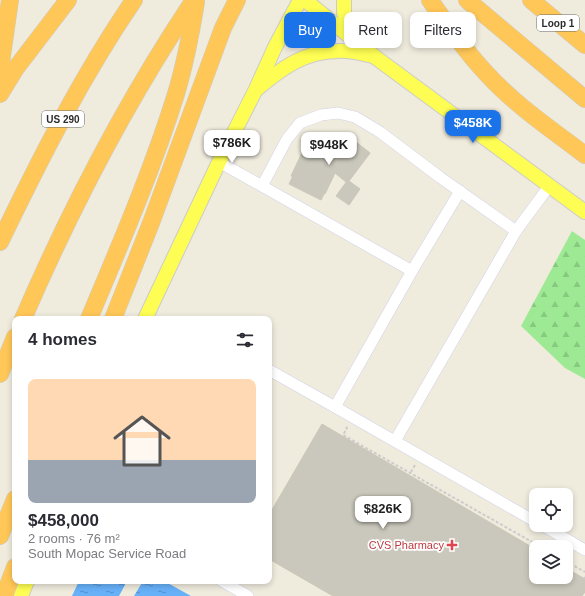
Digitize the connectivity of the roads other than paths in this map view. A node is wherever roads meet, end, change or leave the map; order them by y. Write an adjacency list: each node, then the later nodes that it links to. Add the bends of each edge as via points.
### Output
1 (3, 0): 13 (main road)
2 (10, 0): 19 (highway)
3 (68, 0): 21 (highway, via 30,49)
4 (134, 0): 30 (highway, US 290, via 79,89)
5 (195, 0): 32 (highway, via 170,36 102,154); 33 (highway, via 189,42 176,93 127,228)
6 (237, 0): 34 (highway, via 223,28)
7 (300, 0): 20 (main road)
8 (305, 0): 15 (main road)
9 (344, 0): 14 (main road)
10 (430, 0): 23 (highway, via 450,30 486,74 525,110)
11 (466, 0): 22 (highway)
12 (531, 0): 16 (highway, Loop 1)
13 (0, 6)
14 (344, 12)
15 (344, 31)
16 (585, 45)
17 (365, 48): 18 (main road)
18 (376, 57): 20 (main road, via 339,50 314,54 280,70); 25 (main road)
19 (0, 70)
20 (256, 89): 24 (main road)
21 (0, 94)
22 (585, 99)
23 (585, 155)
24 (219, 162): 26 (street); 35 (main road)
25 (550, 185): 28 (main road); 29 (street)
26 (262, 186): 27 (street, via 287,139 300,123 321,115 338,113 355,117 380,132); 31 (street)
27 (460, 191): 29 (street); 31 (street)
28 (585, 212)
29 (516, 231): 40 (street)
30 (0, 242)
31 (412, 271): 39 (street)
32 (24, 316)
33 (90, 316)
34 (114, 316)
35 (146, 316)
36 (12, 344): 38 (highway)
37 (272, 372): 39 (street)
38 (0, 374)
39 (335, 407): 40 (street)
40 (395, 441): 42 (street)
41 (12, 506): 44 (highway)
42 (529, 518)
43 (554, 532): 45 (street)
44 (0, 536)
45 (585, 550)
46 (12, 575): 49 (highway)
47 (26, 584): 50 (main road)
48 (227, 584): 51 (street)
49 (4, 596)
50 (21, 596)
51 (248, 596)

